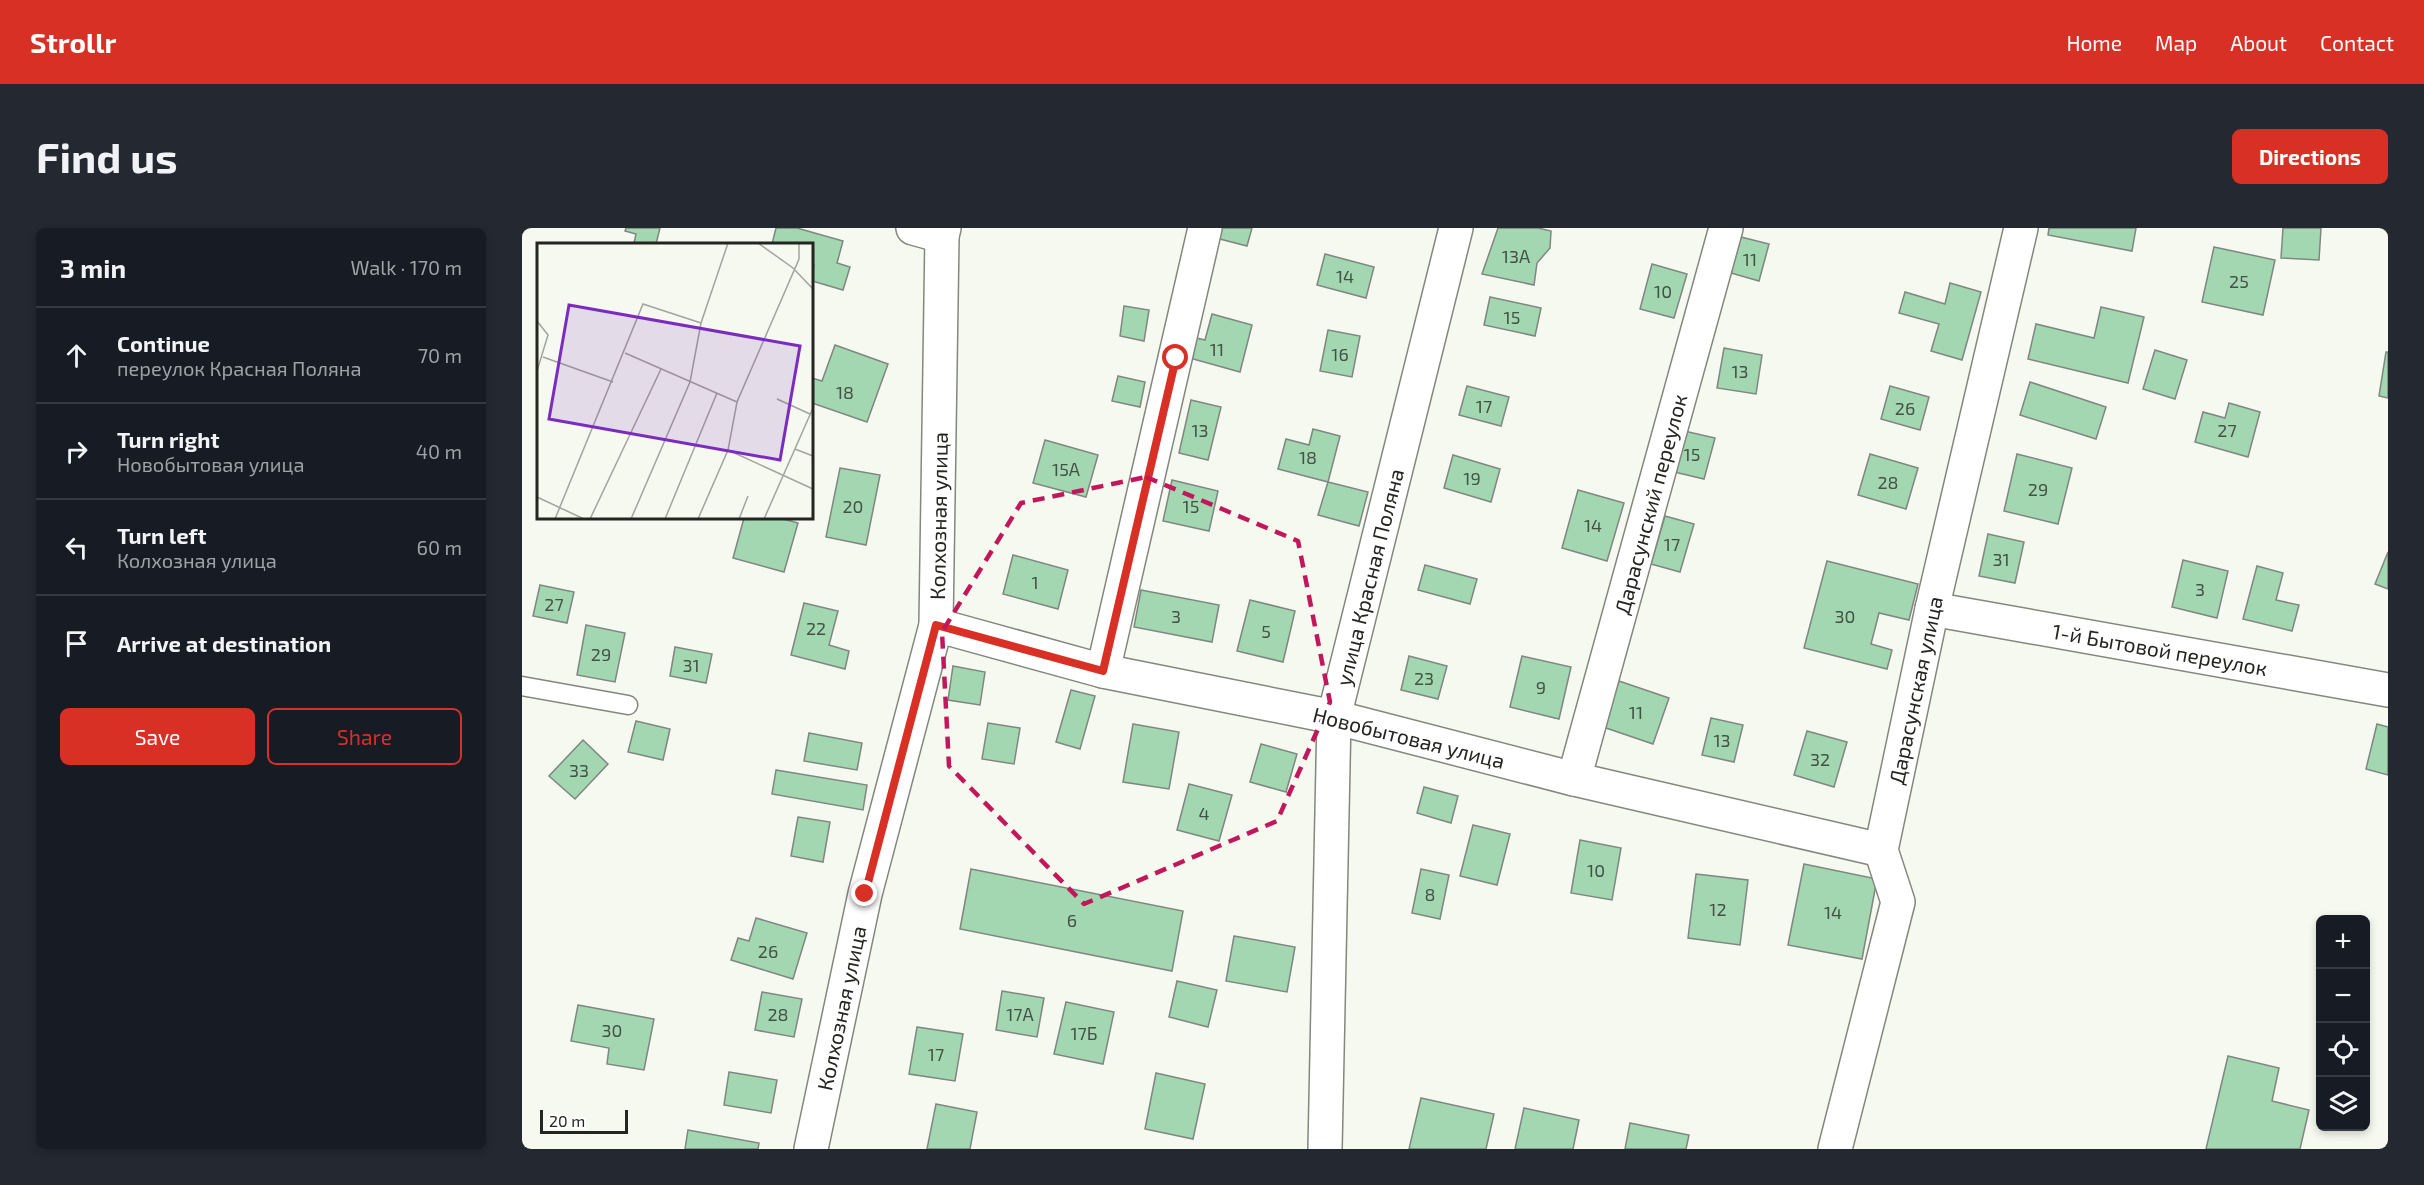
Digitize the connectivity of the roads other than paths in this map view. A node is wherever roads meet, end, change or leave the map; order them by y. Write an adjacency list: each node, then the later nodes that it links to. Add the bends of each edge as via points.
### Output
1 (1205, 228): 8 (street)
2 (1456, 228): 12 (street, улица Красная Поляна)
3 (1726, 228): 13 (street, Дарасунский переулок)
4 (2021, 228): 6 (street, Дарасунская улица)
5 (933, 231): 7 (street, Колхозная улица)
6 (1932, 609): 10 (street, 1-й Бытовой переулок); 14 (street, Дарасунская улица)
7 (936, 625): 8 (street, Новобытовая улица); 15 (street, Колхозная улица, via 865,894)
8 (1103, 671): 12 (street, Новобытовая улица)
9 (522, 686): 11 (lane)
10 (2388, 690)
11 (628, 705)
12 (1334, 717): 13 (street, Новобытовая улица); 16 (street, улица Красная Поляна)
13 (1574, 779): 14 (street, Новобытовая улица)
14 (1881, 850): 17 (street, via 1898,902)
15 (811, 1149)
16 (1325, 1149)
17 (1835, 1149)

